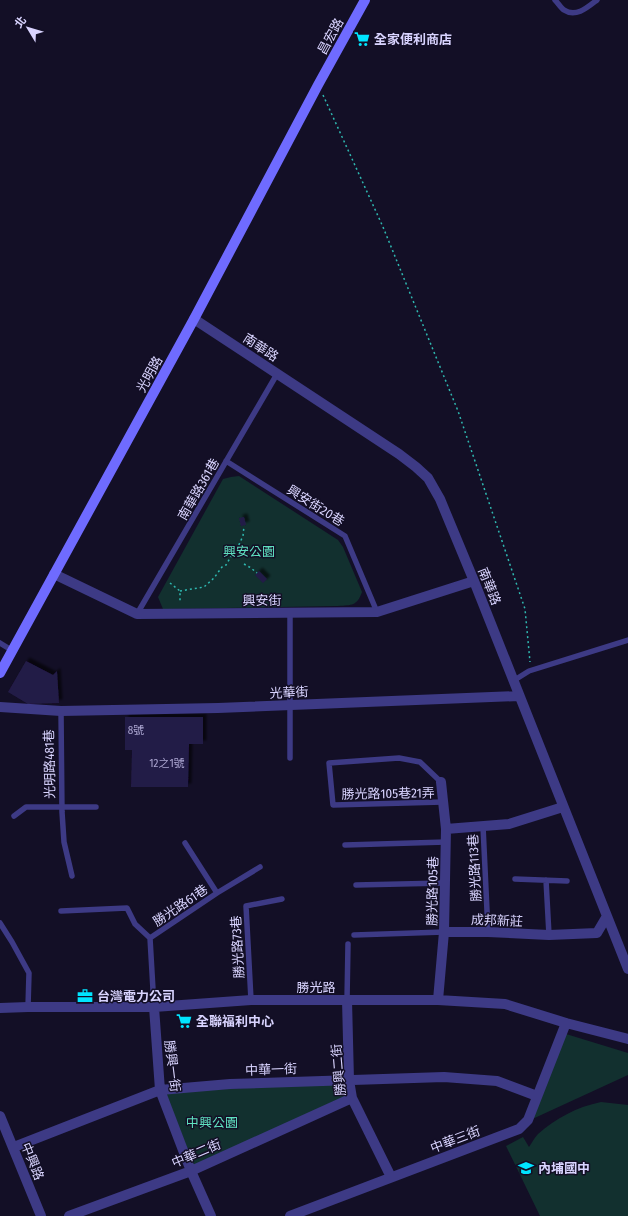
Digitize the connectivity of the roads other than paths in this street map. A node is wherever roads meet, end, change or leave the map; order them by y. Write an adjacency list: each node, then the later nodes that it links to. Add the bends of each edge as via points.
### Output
1 (365, 0): 4 (main road, 昌宏路)
2 (555, 0): 3 (lane, via 565,10 575,13 585,10)
3 (597, 0)
4 (318, 85): 5 (main road, 光明路)
5 (194, 319): 6 (street, 南華路); 8 (main road, 光明路)
6 (277, 374): 7 (lane, 南華路361巷); 9 (street, 南華路, via 399,454 428,478 440,499)
7 (226, 461): 10 (lane, 興安街20巷, via 345,536); 12 (lane, 南華路361巷)
8 (54, 574): 12 (street, 興安街); 15 (main road, 光明路)
9 (474, 581): 10 (street, 興安街); 17 (street, 南華路)
10 (377, 612): 11 (street, 興安街)
11 (290, 613): 12 (street, 興安街); 19 (lane)
12 (137, 614)
13 (628, 640): 17 (lane, via 531,670)
14 (0, 643): 15 (lane)
15 (13, 651): 16 (main road, 光明路)
16 (0, 673)
17 (513, 682): 18 (street, 南華路)
18 (519, 696): 19 (street, 光華街); 27 (street, 南華路)
19 (290, 705): 21 (street, 光華街); 22 (lane)
20 (0, 707): 21 (street, 光明路481巷)
21 (61, 711): 25 (lane, 光明路481巷)
22 (290, 758)
23 (441, 782): 24 (street, 勝光路105巷); 24 (lane, 勝光路105巷21弄, via 420,762 399,758 329,762 334,805)
24 (443, 802): 30 (street, 勝光路105巷)
25 (62, 807): 26 (lane); 28 (lane, via 26,807); 35 (lane, 光明路481巷, via 64,842)
26 (96, 807)
27 (564, 807): 29 (street, via 509,824); 44 (street, 南華路)
28 (14, 816)
29 (483, 826): 30 (street); 47 (lane, 勝光路113巷)
30 (446, 829): 31 (street, 勝光路105巷)
31 (446, 842): 33 (lane); 39 (street, 勝光路105巷)
32 (185, 843): 41 (lane)
33 (345, 845)
34 (260, 867): 41 (lane, 勝光路61巷)
35 (72, 876)
36 (515, 879): 37 (lane)
37 (546, 880): 38 (lane); 49 (lane)
38 (567, 881)
39 (445, 883): 40 (lane); 46 (street, 勝光路105巷)
40 (356, 885)
41 (217, 893): 50 (lane, 勝光路61巷)
42 (282, 899): 53 (lane, 勝光路73巷, via 246,906)
43 (60, 911): 50 (lane, via 127,908 135,924)
44 (607, 916): 49 (street, 成邦新莊, via 597,933); 52 (street, 南華路)
45 (0, 922): 56 (lane, via 29,973)
46 (444, 932): 47 (street, 成邦新莊); 48 (lane); 55 (street, 勝光路105巷)
47 (488, 932): 49 (street, 成邦新莊)
48 (354, 935)
49 (549, 935)
50 (150, 938): 57 (lane, 勝光路61巷)
51 (348, 944): 54 (lane)
52 (628, 969)
53 (252, 1000): 54 (street, 勝光路); 57 (street, 勝光路)
54 (347, 1000): 55 (street, 勝光路); 61 (street, 勝興二街)
55 (438, 1000): 59 (street, 勝光路, via 505,1004)
56 (28, 1007): 57 (street, 勝光路); 58 (street, 勝光路)
57 (154, 1007): 62 (street, 勝興一街)
58 (0, 1008)
59 (566, 1023): 60 (street, 勝光路); 63 (street, 中華三街)
60 (628, 1039)
61 (349, 1080): 62 (street, 中華一街, via 230,1084); 63 (street, 中華一街, via 444,1077 497,1081); 64 (street, 勝興二街)
62 (160, 1090): 66 (street, 中華一街); 67 (street, 勝興一街)
63 (537, 1096): 68 (street, 中華三街, via 528,1120 519,1129)
64 (352, 1098): 67 (street, 中華二街); 68 (street, 勝興二街)
65 (0, 1116): 66 (street, 中興路)
66 (14, 1147): 69 (street, 中興路)
67 (192, 1170): 70 (street, 中華二街); 71 (street, 勝興一街)
68 (392, 1177): 72 (street, 中華三街)
69 (41, 1216)
70 (69, 1216)
71 (211, 1216)
72 (290, 1216)

